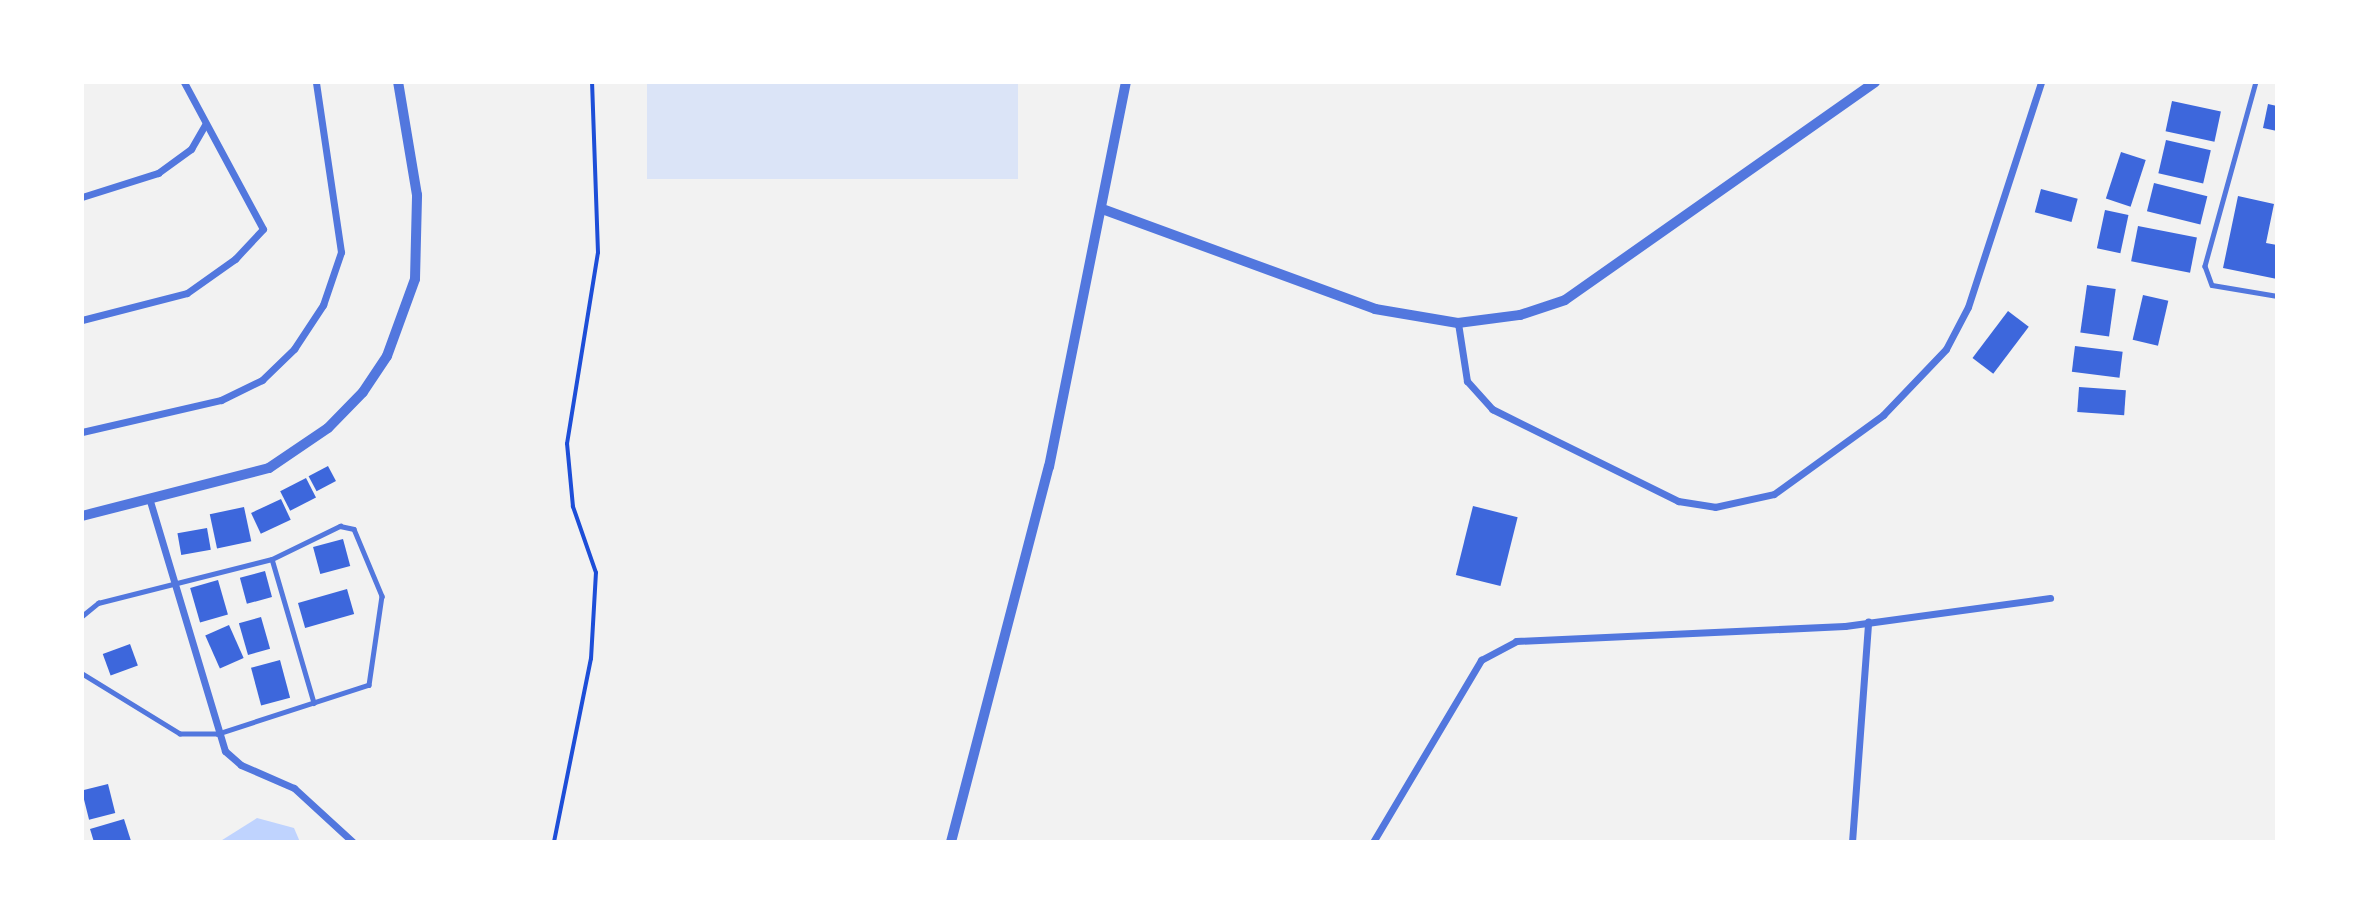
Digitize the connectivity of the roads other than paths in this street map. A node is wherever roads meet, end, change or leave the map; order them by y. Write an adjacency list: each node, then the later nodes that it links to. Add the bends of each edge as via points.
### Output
1 (184, 82): 8 (street)
2 (316, 82): 14 (street, via 341,253 323,305 294,349 262,380 221,400)
3 (398, 82): 15 (street, via 419,239 405,317 387,356 363,392 301,449 234,481)
4 (1125, 82): 10 (street)
5 (1875, 82): 13 (street, via 1564,300 1520,315)
6 (2041, 82): 13 (street, via 1968,307 1946,349 1883,415 1774,494 1715,507 1678,501 1492,409 1467,381)
7 (2256, 82): 11 (lane, via 2206,267 2211,285)
8 (205, 125): 9 (street, via 191,149 158,173); 12 (street, via 263,229 235,259 187,293)
9 (82, 197)
10 (1105, 210): 13 (street, via 1375,309); 26 (street, via 1018,602)
11 (2277, 296)
12 (82, 320)
13 (1458, 323)
14 (82, 432)
15 (150, 501): 16 (street); 18 (street)
16 (82, 516)
17 (272, 559): 18 (lane); 23 (lane); 23 (lane, via 340,526 354,529 382,596 369,685)
18 (173, 581): 20 (lane, via 98,604); 24 (street)
19 (2050, 598): 21 (street)
20 (82, 617)
21 (1868, 622): 27 (street, via 1516,642 1481,660); 28 (street)
22 (82, 674): 24 (lane, via 180,734)
23 (314, 703): 24 (lane)
24 (218, 734): 25 (street, via 241,765 294,788)
25 (353, 842)
26 (951, 842)
27 (1373, 842)
28 (1852, 842)

